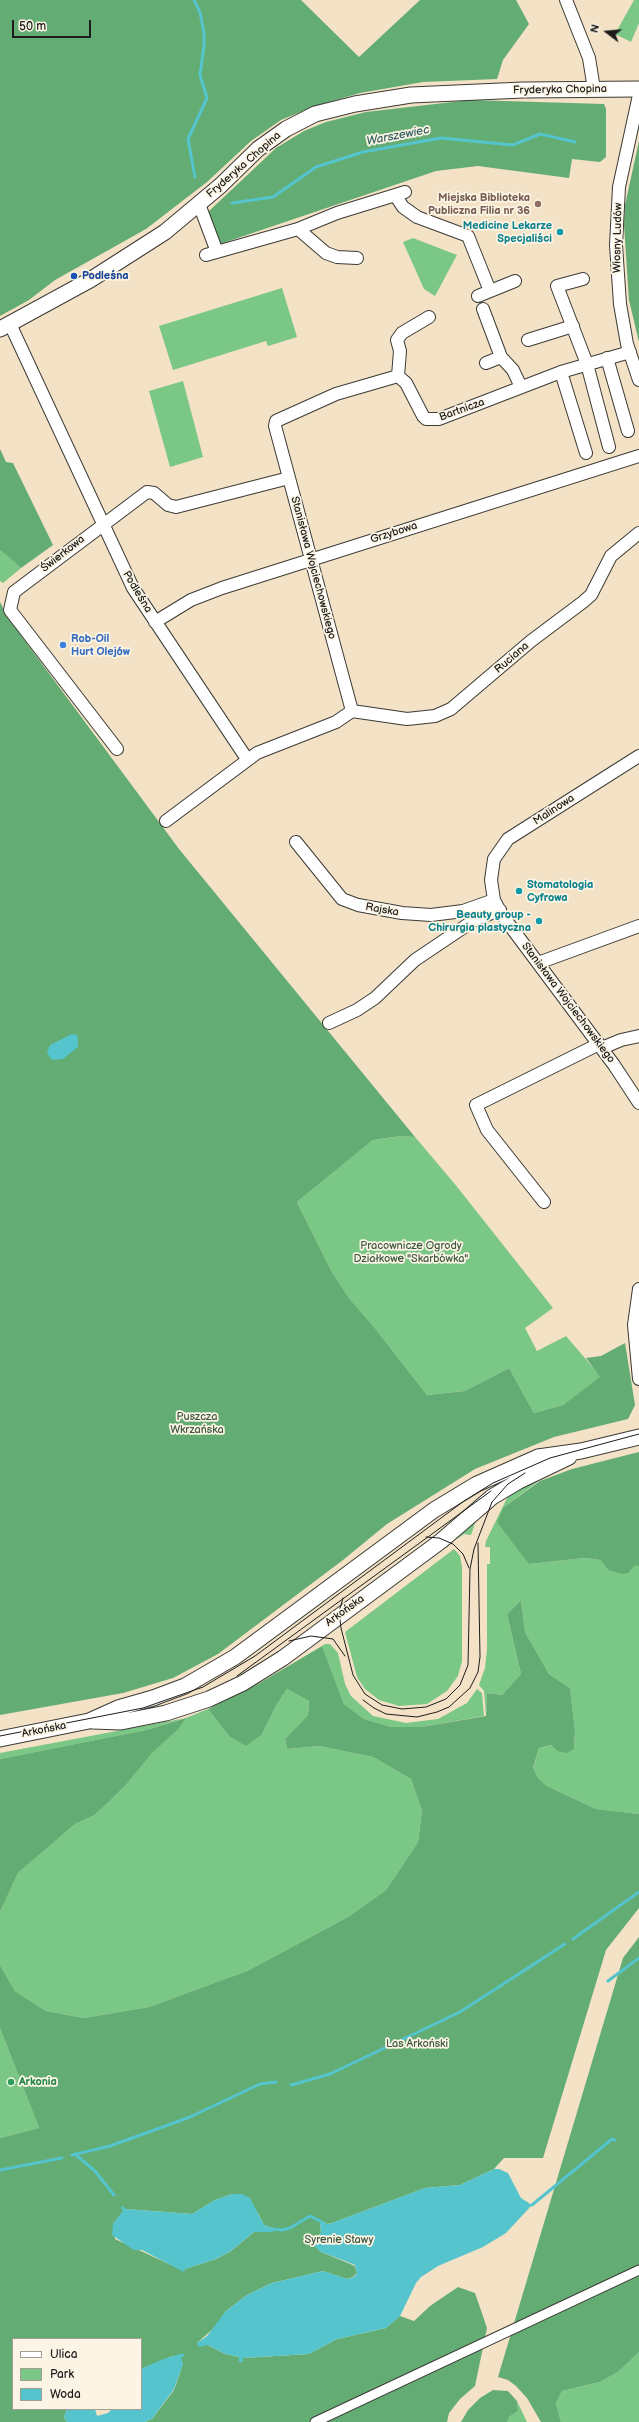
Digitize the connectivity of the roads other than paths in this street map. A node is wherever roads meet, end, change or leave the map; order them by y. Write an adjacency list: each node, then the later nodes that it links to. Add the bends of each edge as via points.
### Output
1 (566, 0): 2 (street, via 589,58)
2 (594, 89): 3 (street, Fryderyka Chopina); 5 (street, Fryderyka Chopina, via 419,94 333,109 300,120 286,129 258,149)
3 (639, 89)
4 (639, 95): 17 (street, Wiosny Ludów, via 619,187 616,238 620,304)
5 (199, 204): 6 (street, via 211,254); 14 (street, Fryderyka Chopina, via 165,232 90,280)
6 (298, 230): 7 (street, via 326,253 336,257); 10 (street, via 325,218 400,193 403,206 417,217 468,236)
7 (357, 258)
8 (583, 278): 15 (street, via 556,286)
9 (515, 282): 10 (street)
10 (490, 291): 11 (street)
11 (478, 296)
12 (483, 310): 18 (street)
13 (429, 316): 23 (street, via 402,332 397,340 400,351)
14 (5, 326): 31 (street, Podleśna)
15 (573, 326): 16 (street); 21 (street)
16 (528, 340)
17 (630, 352): 19 (street, Bartnicza); 24 (street, Wiosny Ludów)
18 (501, 357): 20 (street); 25 (street, via 513,370)
19 (607, 358): 21 (street, Bartnicza); 26 (street)
20 (486, 363)
21 (587, 364): 22 (street, Bartnicza); 27 (street)
22 (562, 372): 25 (street, Bartnicza); 28 (street)
23 (398, 376): 25 (street, Bartnicza, via 406,383 423,416 433,420); 30 (street, Stanisława Wojciechowskiego, via 336,394 280,418 274,426)
24 (639, 380)
25 (521, 387)
26 (628, 431)
27 (609, 447)
28 (586, 453)
29 (639, 456): 33 (street, Grzybowa)
30 (289, 478): 31 (street, Świerkowa, via 176,507 168,505 154,493 147,492); 33 (street, Stanisława Wojciechowskiego)
31 (102, 524): 34 (street, Podleśna, via 133,588); 36 (street, Świerkowa, via 14,592 10,610)
32 (639, 533): 35 (street, Ruciana, via 611,556 591,594 583,602 531,641 451,709 435,716 407,719)
33 (312, 560): 34 (street, Grzybowa, via 191,600); 35 (street, Stanisława Wojciechowskiego)
34 (155, 622): 38 (street, Podleśna)
35 (352, 711): 38 (street, via 336,722 265,749)
36 (117, 749)
37 (639, 756): 41 (street, Malinowa, via 508,839 494,859)
38 (247, 759): 39 (street)
39 (166, 821)
40 (296, 842): 42 (street, Rajska, via 342,899 358,905 402,914 431,915)
41 (491, 880): 42 (street, Stanisława Wojciechowskiego)
42 (497, 905): 46 (street, Stanisława Wojciechowskiego); 47 (street, via 415,960 375,998)
43 (639, 919): 45 (street)
44 (639, 926): 45 (street)
45 (624, 929): 46 (street)
46 (538, 963): 49 (street, Stanisława Wojciechowskiego)
47 (329, 1023)
48 (639, 1036): 49 (street)
49 (600, 1046): 50 (street, Stanisława Wojciechowskiego); 51 (street, via 476,1105 487,1130)
50 (639, 1103)
51 (544, 1202)
52 (639, 1289): 53 (street, via 634,1332)
53 (639, 1379)
54 (639, 1437): 55 (street, Arkońska)
55 (581, 1451): 56 (street, Arkońska, via 530,1459 470,1488 434,1510 217,1669 173,1691 118,1708); 56 (street, Arkońska, via 500,1492 441,1540 283,1658 247,1681 209,1699 166,1713 119,1722)
56 (89, 1721): 57 (street, Arkońska)
57 (0, 1739)
58 (639, 2270): 59 (street)
59 (315, 2422)

